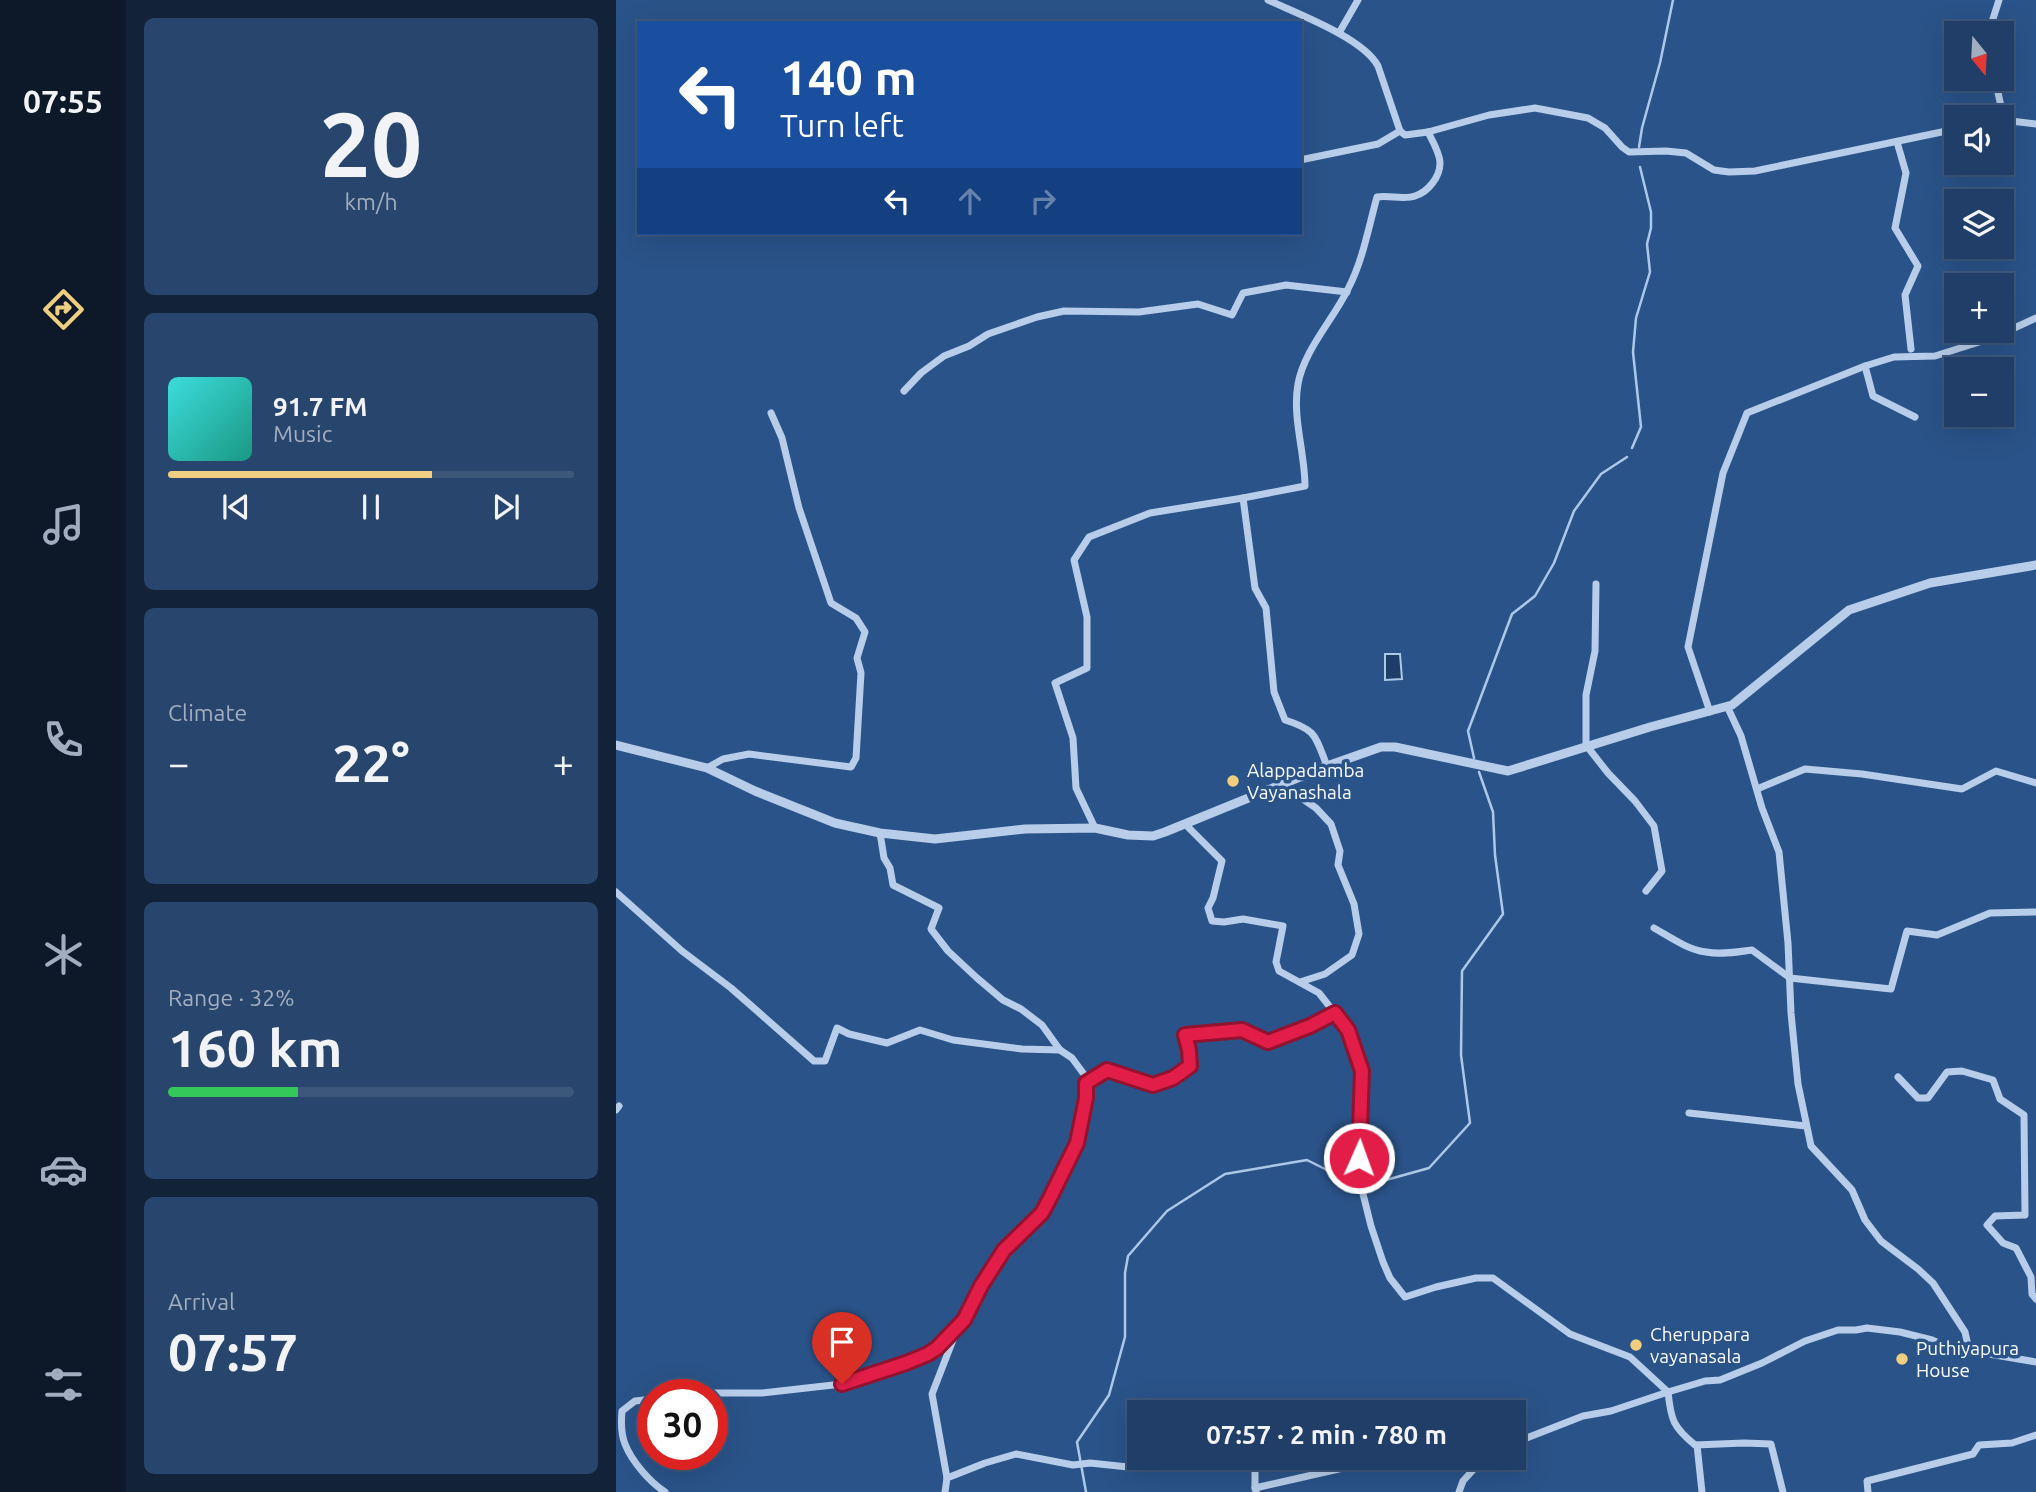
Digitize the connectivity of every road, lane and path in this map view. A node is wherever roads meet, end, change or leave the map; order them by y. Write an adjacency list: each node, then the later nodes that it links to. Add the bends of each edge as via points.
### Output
1 (1268, 0): 5 (street)
2 (1358, 0): 5 (street)
3 (1999, 0): 4 (street)
4 (1992, 21)
5 (1339, 33): 8 (street, via 1373,57)
6 (2014, 121): 7 (street)
7 (2036, 124)
8 (1400, 131): 9 (street, via 1405,135); 12 (street, via 1378,144)
9 (1428, 132): 11 (street, via 1535,108 1588,118 1629,152 1686,153 1714,170 1728,172 1755,171); 13 (street, via 1440,162 1436,178 1414,197 1377,197 1361,261)
10 (1944, 132): 11 (street)
11 (1896, 142): 15 (street, via 1906,173 1895,228 1918,266 1905,295)
12 (1302, 160)
13 (1347, 292): 17 (street, via 1286,285 1243,293 1232,315 1198,304 1139,312 1064,311 1037,317 944,356); 20 (street, via 1298,383 1296,407 1305,486)
14 (2036, 318): 16 (street, via 1935,356 1894,357)
15 (1911, 349)
16 (1865, 366): 19 (street, via 1873,396); 24 (street, via 1747,413 1723,473 1688,648)
17 (904, 391)
18 (771, 413): 28 (street, via 831,603 856,618 865,632 857,658 862,673 856,758 851,767 748,754)
19 (1915, 417)
20 (1243, 498): 27 (street, via 1255,588 1266,608 1274,692 1284,720 1314,733); 33 (street, via 1150,513 1089,537 1074,560 1087,617 1087,668 1055,683 1073,738 1076,788)
21 (2036, 565): 23 (street, via 1930,583 1849,610)
22 (1596, 584): 26 (street)
23 (1727, 706): 24 (street); 31 (street)
24 (1710, 712): 26 (street)
25 (616, 745): 28 (street)
26 (1586, 745): 27 (street, via 1508,771 1395,747 1381,747); 35 (street, via 1654,826 1662,871)
27 (1326, 766): 30 (street)
28 (707, 768): 34 (street, via 835,823)
29 (2036, 783): 31 (street, via 1996,771 1962,789 1805,769)
30 (1281, 785): 32 (street); 40 (street, via 1331,824 1359,934 1352,955 1325,974)
31 (1757, 789): 39 (street, via 1779,852)
32 (1185, 824): 33 (street, via 1153,836); 40 (street, via 1222,861 1208,908 1212,921 1243,919 1283,926 1276,962 1279,971)
33 (1095, 828): 34 (street, via 1025,829 935,839)
34 (880, 833): 42 (street, via 893,885 939,908 931,929 948,951 1003,1000 1042,1025)
35 (1646, 891)
36 (616, 892): 42 (street, via 814,1061 825,1061 836,1028 887,1043 920,1030 953,1040)
37 (2036, 912): 39 (street, via 1990,913 1937,935 1907,930 1891,989)
38 (1654, 928): 39 (street, via 1706,952 1752,950)
39 (1790, 978): 46 (street)
40 (1300, 982): 41 (street, via 1319,993)
41 (1335, 1013): 44 (street, via 1268,1042 1242,1030 1185,1035 1190,1066 1153,1085 1107,1070); 51 (street, via 1348,1030 1362,1071 1360,1182 1390,1278 1405,1297 1476,1278 1493,1278 1570,1334 1630,1357)
42 (1060, 1051): 44 (street, via 1072,1058)
43 (1898, 1077): 47 (street, via 1918,1098 1928,1098 1947,1072 1962,1071 1993,1080 2000,1099 2024,1115 2025,1215 1995,1216 1987,1225 2016,1248)
44 (1086, 1083): 48 (street, via 1077,1143 1042,1213 1004,1250)
45 (1689, 1113): 46 (street)
46 (1806, 1126): 49 (street, via 1811,1146 1852,1190 1868,1226 1933,1283 1965,1332)
47 (2036, 1299)
48 (958, 1325): 52 (street, via 928,1354 842,1384); 61 (street, via 932,1394)
49 (1969, 1350): 50 (street); 51 (street, via 1900,1332 1838,1330 1720,1380)
50 (2036, 1362)
51 (1668, 1392): 55 (street, via 1583,1416); 56 (street, via 1677,1431)
52 (728, 1393)
53 (637, 1401): 57 (street, via 622,1410 621,1426 625,1445)
54 (2036, 1435): 68 (street, via 1979,1446 1973,1454 1867,1481)
55 (1526, 1438)
56 (1697, 1445): 66 (street); 67 (street, via 1771,1444)
57 (637, 1463)
58 (642, 1470): 63 (street)
59 (1338, 1470): 62 (street)
60 (1473, 1470): 65 (street)
61 (947, 1478): 62 (street, via 1017,1454 1073,1465 1128,1467 1211,1460 1255,1466); 64 (street)
62 (1256, 1490)
63 (665, 1492)
64 (946, 1492)
65 (1459, 1492)
66 (1702, 1492)
67 (1783, 1492)
68 (1868, 1492)

